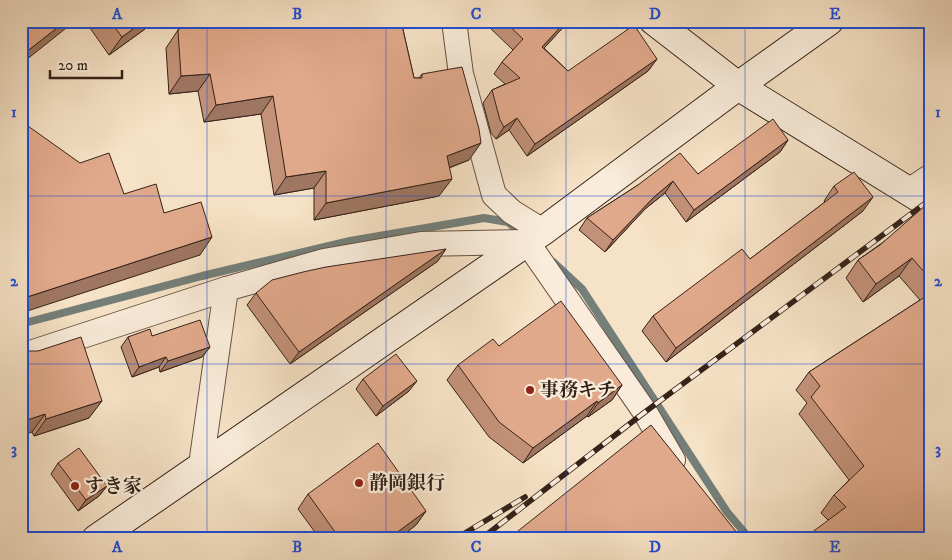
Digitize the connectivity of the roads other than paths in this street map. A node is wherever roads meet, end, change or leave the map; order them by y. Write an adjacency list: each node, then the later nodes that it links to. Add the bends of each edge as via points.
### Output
1 (454, 21): 8 (street, via 461,74 494,195)
2 (654, 21): 4 (street)
3 (829, 21): 4 (street)
4 (738, 86): 6 (street); 8 (street)
5 (931, 176): 6 (street)
6 (907, 192): 7 (street)
7 (931, 205)
8 (535, 237): 9 (street, via 421,244 324,261); 11 (street); 12 (street)
9 (226, 289): 10 (street); 11 (street)
10 (21, 356)
11 (202, 465): 13 (street)
12 (686, 478)
13 (96, 539)

